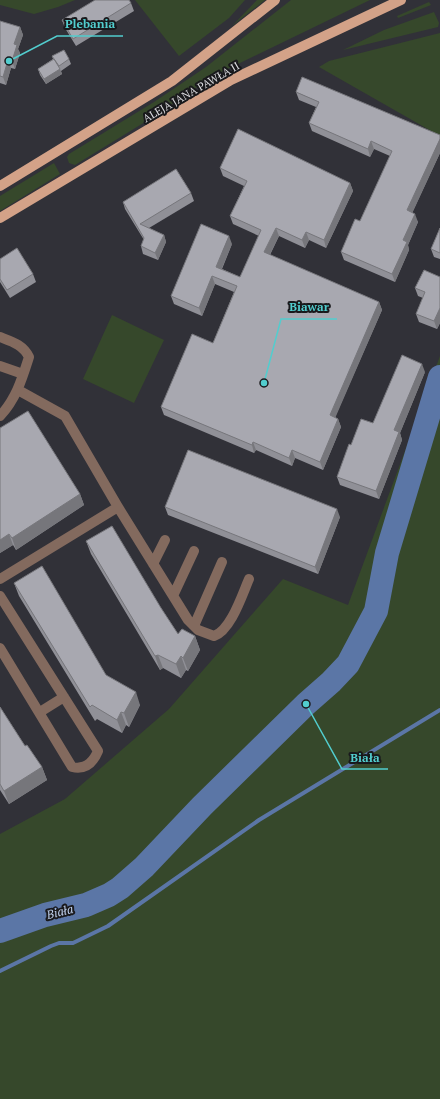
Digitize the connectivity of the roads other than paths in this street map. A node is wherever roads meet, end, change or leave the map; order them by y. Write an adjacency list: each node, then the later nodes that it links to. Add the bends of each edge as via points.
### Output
1 (275, 0): 3 (main road, ALEJA JANA PAWŁA II, via 172,81)
2 (401, 0): 4 (main road, ALEJA JANA PAWŁA II, via 231,80)
3 (0, 186)
4 (0, 218)
5 (0, 337): 7 (street, via 18,344 25,350 29,357)
6 (0, 366): 7 (street)
7 (23, 374): 8 (street)
8 (18, 390): 9 (street); 10 (street, via 65,416)
9 (0, 416)
10 (118, 507): 14 (street); 15 (street)
11 (165, 540): 14 (street)
12 (194, 551): 18 (street)
13 (222, 562): 19 (street)
14 (153, 564): 18 (street)
15 (0, 579)
16 (249, 579): 19 (street, via 237,607 222,632 214,636 208,635)
17 (0, 596): 21 (street)
18 (173, 596): 19 (street)
19 (194, 626)
20 (0, 648): 22 (street)
21 (64, 697): 22 (street); 22 (street, via 98,751 88,766 78,769 72,767)
22 (40, 712)

